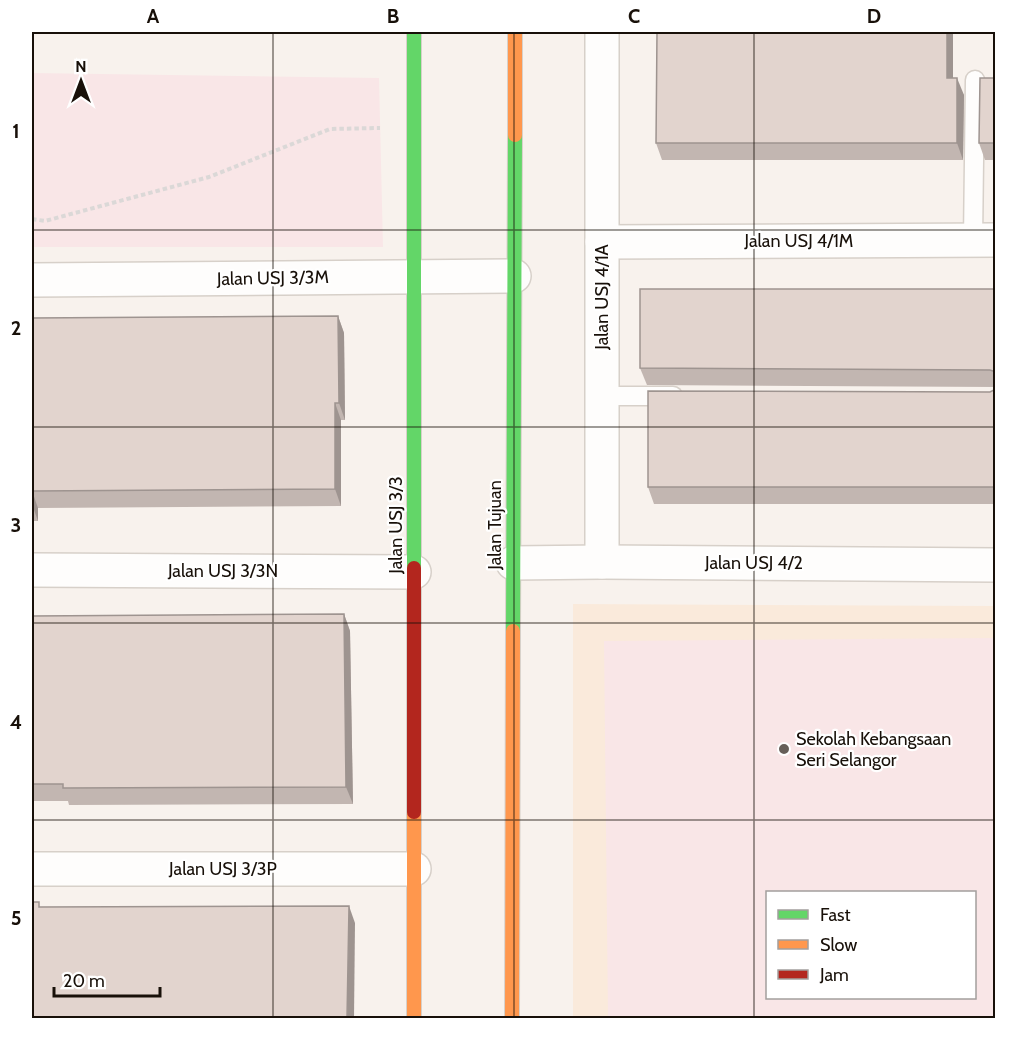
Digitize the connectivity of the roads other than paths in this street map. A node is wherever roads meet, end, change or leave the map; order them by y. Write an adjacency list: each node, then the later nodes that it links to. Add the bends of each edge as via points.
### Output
1 (414, 32): 7 (street, Jalan USJ 3/3)
2 (515, 32): 8 (street, Jalan Tujuan)
3 (602, 32): 6 (street, Jalan USJ 4/1A)
4 (975, 81): 5 (lane)
5 (984, 240): 6 (street, Jalan USJ 4/1M)
6 (602, 242): 10 (street, Jalan USJ 4/1A)
7 (414, 276): 8 (street, Jalan USJ 3/3M); 9 (street, Jalan USJ 3/3M); 16 (street, Jalan USJ 3/3)
8 (514, 276): 13 (street, Jalan Tujuan)
9 (32, 280)
10 (602, 396): 11 (lane); 12 (street, Jalan USJ 4/1A)
11 (686, 396)
12 (602, 562): 13 (street, Jalan USJ 4/2); 14 (street, Jalan USJ 4/2)
13 (513, 563): 20 (street, Jalan Tujuan)
14 (996, 566)
15 (32, 570): 16 (street, Jalan USJ 3/3N)
16 (414, 572): 18 (street, Jalan USJ 3/3)
17 (32, 869): 18 (street, Jalan USJ 3/3P)
18 (414, 869): 19 (street, Jalan USJ 3/3)
19 (414, 1018)
20 (512, 1018)

